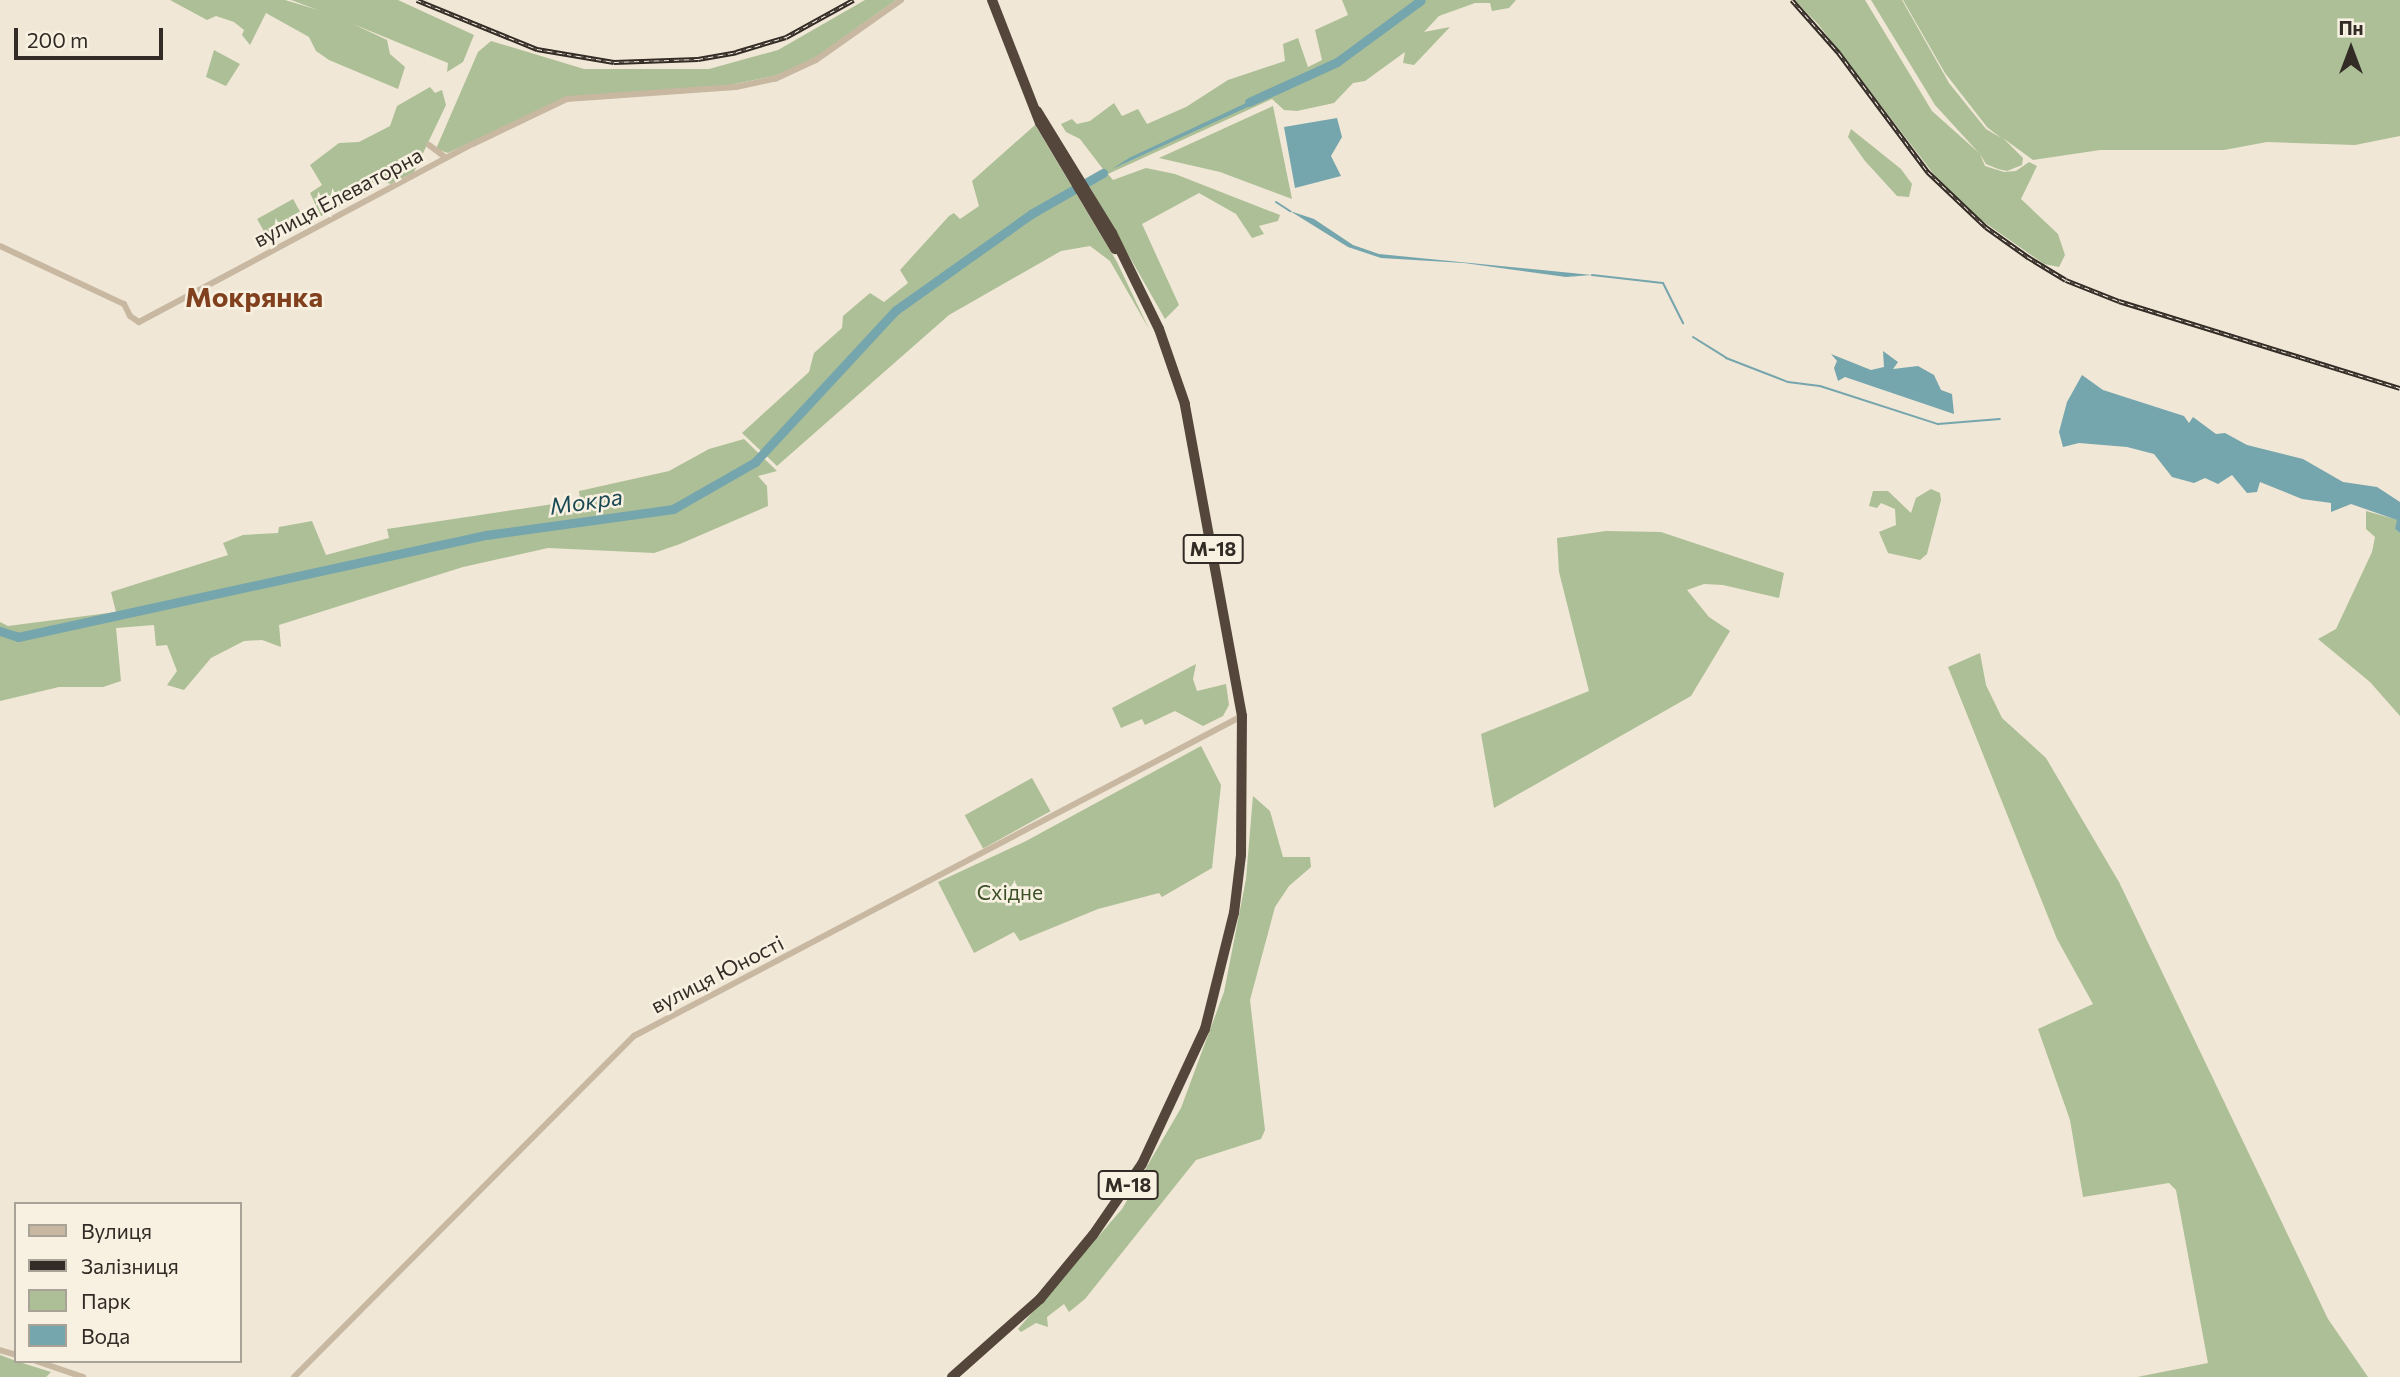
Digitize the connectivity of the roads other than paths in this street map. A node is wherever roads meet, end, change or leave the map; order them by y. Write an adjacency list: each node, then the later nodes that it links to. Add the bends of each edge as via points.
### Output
1 (901, 0): 4 (street, вулиця Елеваторна, via 816,60 775,79 736,87 576,98)
2 (992, 0): 6 (highway, М-18, via 1015,68 1159,329 1185,404)
3 (429, 145): 4 (street)
4 (446, 158): 5 (street, вулиця Елеваторна, via 146,320 133,320 125,306)
5 (0, 246)
6 (1242, 716): 9 (street, вулиця Юності, via 634,1037); 10 (highway, М-18, via 1244,811 1234,913 1193,1060 1142,1164 1093,1236 1040,1299)
7 (42, 1363): 8 (street)
8 (83, 1377)
9 (294, 1377)
10 (951, 1377)

